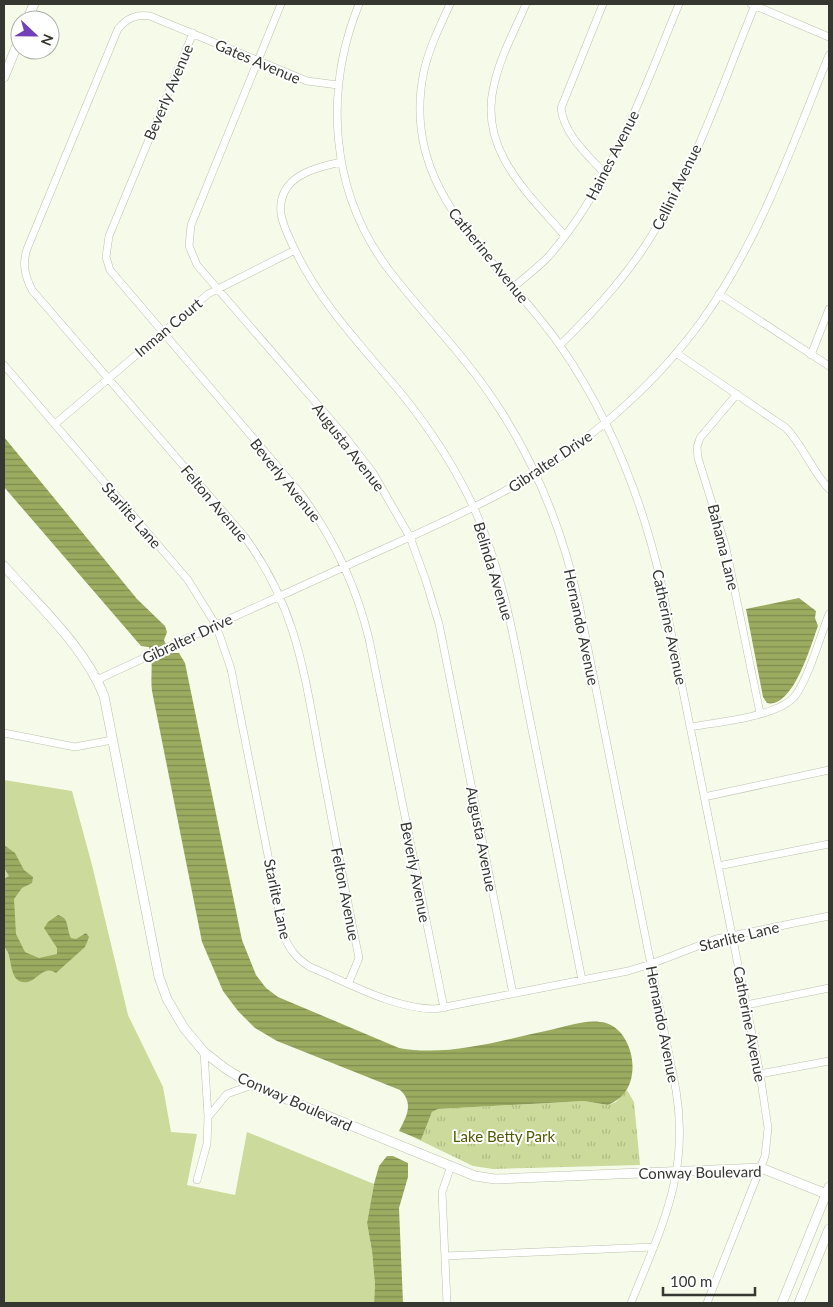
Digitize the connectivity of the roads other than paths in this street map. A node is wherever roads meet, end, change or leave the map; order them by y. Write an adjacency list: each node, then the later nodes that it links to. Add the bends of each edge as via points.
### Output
1 (281, 4): 12 (street, Augusta Avenue)
2 (359, 4): 15 (street, Hernando Avenue, via 343,50)
3 (450, 4): 20 (street, Catherine Avenue, via 431,49 422,82 423,143 433,178 451,211)
4 (526, 4): 18 (street, via 494,84 491,124 499,153 510,172)
5 (603, 4): 17 (street, via 561,108 567,130)
6 (679, 4): 17 (street, Haines Avenue)
7 (753, 5): 9 (street); 25 (street, Cellini Avenue, via 692,156 666,211 616,286)
8 (193, 33): 12 (street, Gates Avenue); 13 (street, Gates Avenue, via 150,16 133,17 118,29); 24 (street, Beverly Avenue, via 106,244 110,270)
9 (829, 37)
10 (829, 55): 22 (street, Gibralter Drive, via 770,201)
11 (11, 60): 14 (street)
12 (258, 60): 15 (street, Gates Avenue, via 307,81); 21 (street, Augusta Avenue, via 189,232 193,259)
13 (99, 75): 30 (street, Felton Avenue, via 27,249 24,266 32,290)
14 (4, 77)
15 (338, 85): 16 (street, Hernando Avenue)
16 (340, 162): 19 (street, Belinda Avenue, via 303,172 286,190 281,212); 34 (street, Hernando Avenue, via 356,215 376,251 479,379 507,420)
17 (606, 175): 18 (street, Haines Avenue)
18 (565, 236): 20 (street, Haines Avenue, via 547,258)
19 (295, 250): 21 (street, Inman Court); 36 (street, Belinda Avenue, via 330,309 430,431)
20 (515, 286): 25 (street, Catherine Avenue)
21 (217, 287): 24 (street, Inman Court); 37 (street, Augusta Avenue, via 360,455)
22 (720, 294): 26 (street, Gibralter Drive); 27 (street)
23 (829, 309): 27 (street)
24 (162, 332): 30 (street, Inman Court); 39 (street, Beverly Avenue, via 300,493)
25 (560, 345): 32 (street, Catherine Avenue)
26 (676, 353): 31 (street); 32 (street, Gibralter Drive)
27 (811, 355): 29 (street)
28 (4, 365): 33 (street, Starlite Lane)
29 (829, 366)
30 (109, 378): 33 (street, Inman Court); 40 (street, Felton Avenue, via 244,536)
31 (737, 394): 35 (street, via 786,428); 44 (street, Bahama Lane, via 700,438 697,447 726,548)
32 (605, 422): 34 (street, Gibralter Drive); 45 (street, Catherine Avenue, via 633,488 651,542)
33 (55, 424): 42 (street, Starlite Lane, via 188,580)
34 (536, 473): 36 (street, Gibralter Drive); 54 (street, Hernando Avenue, via 574,584)
35 (829, 489)
36 (473, 507): 37 (street, Gibralter Drive); 55 (street, Belinda Avenue, via 508,609)
37 (410, 537): 39 (street, Gibralter Drive); 58 (street, Augusta Avenue, via 438,624)
38 (4, 566): 43 (street, Conway Boulevard, via 85,659)
39 (345, 566): 40 (street, Gibralter Drive); 60 (street, Beverly Avenue, via 370,639)
40 (280, 596): 42 (street, Gibralter Drive); 56 (street, Felton Avenue, via 300,654 359,958)
41 (829, 614): 44 (street, via 795,695 779,708)
42 (216, 625): 43 (street, Gibralter Drive); 56 (street, Starlite Lane, via 231,669 286,942 297,959)
43 (97, 680): 47 (street, Conway Boulevard, via 104,696)
44 (760, 713): 45 (street)
45 (690, 727): 49 (street, Catherine Avenue)
46 (4, 734): 47 (street, via 75,747)
47 (112, 740): 61 (street, Conway Boulevard, via 159,977 177,1018)
48 (829, 770): 49 (street)
49 (704, 797): 51 (street, Catherine Avenue)
50 (829, 844): 51 (street)
51 (718, 866): 53 (street, Catherine Avenue)
52 (829, 916): 53 (street, Starlite Lane)
53 (732, 936): 54 (street, Starlite Lane, via 701,944); 59 (street, Catherine Avenue)
54 (651, 964): 55 (street, Starlite Lane); 68 (street, Hernando Avenue, via 678,1104)
55 (582, 980): 58 (street, Starlite Lane)
56 (349, 982): 60 (street, Starlite Lane, via 408,1006)
57 (829, 988): 59 (street)
58 (513, 994): 60 (street, Starlite Lane)
59 (746, 1005): 63 (street, Catherine Avenue)
60 (444, 1008)
61 (204, 1052): 64 (street, Conway Boulevard); 65 (street)
62 (829, 1061): 63 (street)
63 (760, 1074): 67 (street, Catherine Avenue, via 768,1128)
64 (252, 1085): 65 (street, via 227,1094); 66 (street, Conway Boulevard)
65 (208, 1117): 69 (street, via 207,1144)
66 (451, 1166): 68 (street, Conway Boulevard, via 475,1176 495,1179); 73 (street, via 442,1192)
67 (761, 1168): 68 (street, Conway Boulevard); 70 (street, Conway Boulevard); 76 (street, Catherine Avenue)
68 (678, 1171): 72 (street, Hernando Avenue, via 670,1204)
69 (197, 1180)
70 (828, 1192): 77 (street)
71 (829, 1229): 78 (street)
72 (653, 1247): 73 (street); 75 (street, Hernando Avenue)
73 (445, 1256): 74 (street)
74 (446, 1303)
75 (631, 1303)
76 (707, 1303)
77 (782, 1303)
78 (799, 1303)

